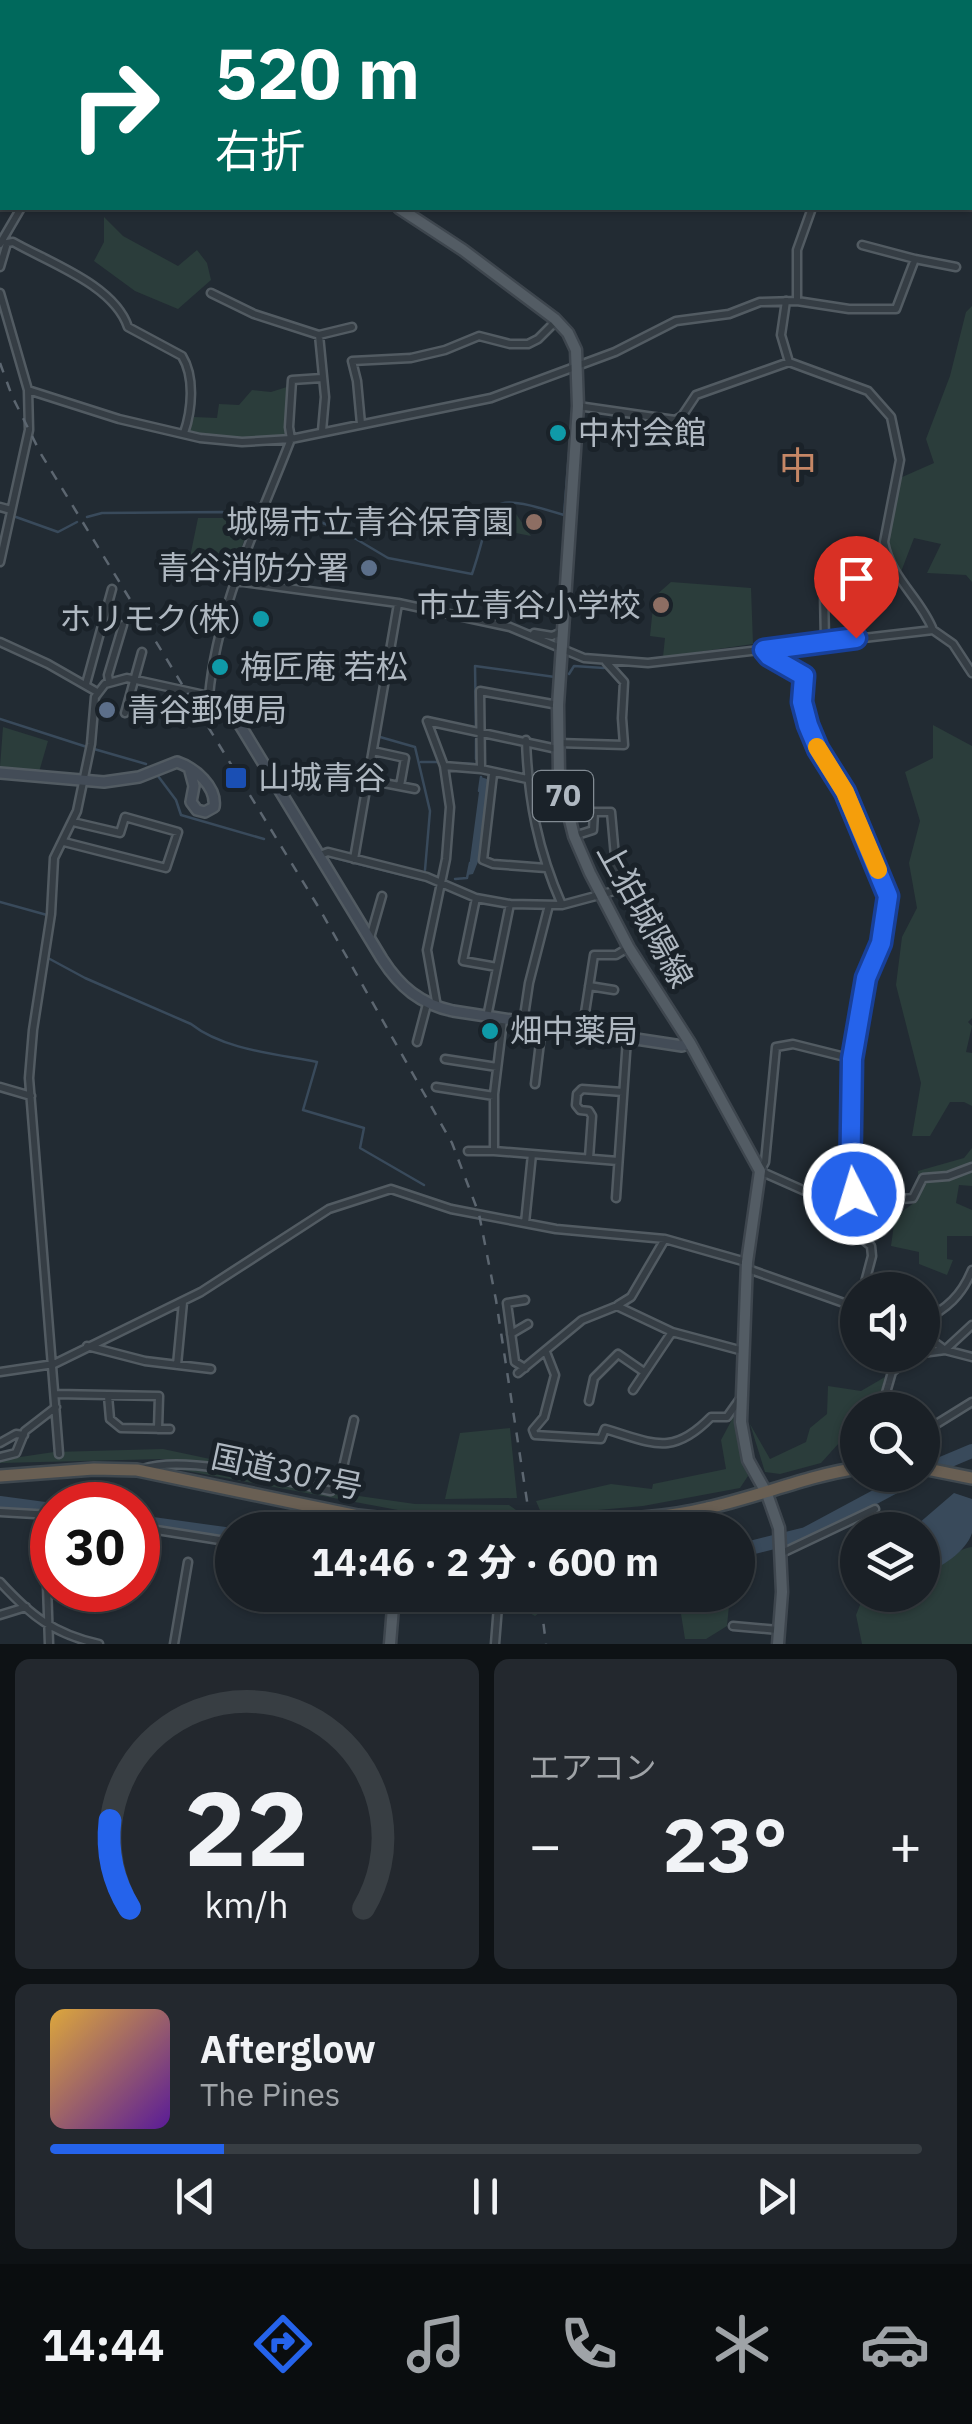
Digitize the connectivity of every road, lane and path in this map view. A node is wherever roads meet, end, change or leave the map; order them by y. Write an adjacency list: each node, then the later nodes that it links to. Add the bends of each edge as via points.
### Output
1 (20, 210): 4 (street)
2 (401, 210): 13 (main road, 上狛城陽線 / 70)
3 (811, 210): 12 (street, via 798,250)
4 (0, 244)
5 (862, 245): 6 (street)
6 (915, 259): 8 (street); 12 (street, via 896,309)
7 (0, 267): 23 (street, via 2,251 13,242 108,295 128,327 182,356 190,402)
8 (956, 267)
9 (211, 293): 15 (street)
10 (0, 294): 19 (street)
11 (786, 301): 12 (street); 16 (street, via 781,335); 17 (street, via 676,321)
12 (796, 301)
13 (556, 320): 17 (main road, 上狛城陽線 / 70); 21 (street, via 528,344 479,336 412,358 352,361)
14 (352, 327): 15 (street)
15 (319, 335): 18 (street)
16 (789, 362): 20 (street, via 696,395 674,420); 32 (street, via 862,388 890,417 900,460 884,542 897,578)
17 (579, 366): 20 (main road, 上狛城陽線 / 70); 21 (street, via 490,398)
18 (322, 378): 22 (street); 24 (street, via 292,380)
19 (28, 390): 23 (street); 26 (street, via 29,430)
20 (578, 406): 34 (main road, 上狛城陽線 / 70)
21 (361, 424): 22 (street)
22 (322, 431): 24 (street)
23 (184, 434): 24 (street, via 242,442)
24 (292, 439): 28 (street)
25 (0, 507): 26 (street)
26 (12, 510): 27 (street)
27 (0, 562)
28 (236, 580): 30 (street); 47 (street)
29 (112, 589): 45 (street)
30 (398, 603): 33 (street); 55 (street)
31 (123, 625): 44 (street)
32 (933, 630): 35 (street); 42 (street, via 953,644)
33 (522, 631): 34 (street); 40 (street)
34 (564, 631): 40 (main road, 上狛城陽線 / 70)
35 (856, 638): 36 (street); 36 (street, via 854,592 824,592)
36 (825, 641): 38 (street)
37 (0, 642): 45 (street)
38 (764, 650): 41 (street); 95 (street, via 804,676 808,725 845,792 888,896)
39 (142, 652): 43 (street)
40 (563, 652): 41 (street); 48 (main road, 上狛城陽線 / 70)
41 (606, 661): 54 (street, via 624,682 624,745)
42 (972, 672)
43 (134, 680): 44 (street); 47 (street); 49 (street)
44 (110, 681): 46 (street)
45 (86, 684): 46 (street)
46 (97, 692): 64 (street)
47 (209, 696): 70 (main road, via 234,714)
48 (558, 705): 52 (street, via 480,691); 54 (main road, 上狛城陽線 / 70)
49 (126, 712)
50 (416, 719): 51 (street)
51 (427, 720): 52 (street); 57 (street)
52 (480, 733): 53 (street); 58 (street)
53 (526, 740): 54 (street); 63 (street)
54 (558, 746): 68 (main road, 上狛城陽線 / 70)
55 (373, 751): 62 (street); 65 (street, via 405,758)
56 (333, 765): 62 (street)
57 (444, 766): 58 (street); 73 (street, via 450,807)
58 (482, 768): 61 (street)
59 (190, 771): 64 (main road, via 177,762 139,777)
60 (0, 773): 64 (main road)
61 (493, 774): 63 (street); 72 (street, via 483,860)
62 (369, 777): 65 (street); 71 (street)
63 (527, 779): 72 (street)
64 (83, 781): 67 (street)
65 (400, 786): 66 (street)
66 (415, 789)
67 (74, 822): 69 (street); 69 (street, via 120,833 125,817 178,832 166,868)
68 (574, 836): 75 (main road, 上狛城陽線 / 70); 75 (street, via 593,830 594,812 611,812 618,890)
69 (64, 842): 101 (street, via 51,871)
70 (320, 855): 71 (street); 80 (main road)
71 (354, 859): 73 (street)
72 (546, 868): 78 (street)
73 (441, 883): 76 (street); 85 (street, via 427,950 438,1000)
74 (382, 896): 80 (street)
75 (602, 896): 78 (street); 81 (main road, 上狛城陽線 / 70)
76 (476, 898): 77 (street); 82 (street, via 463,960)
77 (510, 904): 79 (street); 82 (street)
78 (562, 904): 79 (street)
79 (550, 905): 88 (street)
80 (370, 938): 85 (main road, via 395,978)
81 (630, 948): 83 (street, via 616,956 594,954); 93 (main road, 上狛城陽線 / 70)
82 (497, 967): 86 (street)
83 (590, 986): 84 (street); 90 (street)
84 (614, 990)
85 (432, 1006): 86 (main road); 92 (street)
86 (486, 1017): 87 (main road)
87 (503, 1020): 88 (main road); 96 (street)
88 (523, 1023): 89 (main road)
89 (542, 1026): 90 (main road); 97 (street)
90 (582, 1032): 91 (main road)
91 (627, 1038): 93 (main road); 100 (street)
92 (417, 1042)
93 (690, 1043): 109 (main road, 上狛城陽線 / 70)
94 (445, 1059): 96 (street)
95 (852, 1059): 109 (street, via 776,1046); 110 (street)
96 (497, 1067): 102 (street)
97 (535, 1084)
98 (0, 1087): 101 (street)
99 (436, 1087): 102 (street)
100 (623, 1092): 106 (street, via 582,1088 576,1094 576,1105 592,1116); 107 (street)
101 (30, 1096): 134 (street)
102 (494, 1096): 104 (street)
103 (468, 1150): 104 (street)
104 (494, 1151): 105 (street)
105 (532, 1154): 106 (street); 113 (street)
106 (589, 1158): 107 (street)
107 (618, 1160): 111 (street)
108 (972, 1168): 110 (street, via 923,1178 913,1198 902,1201 864,1202)
109 (760, 1171): 112 (street); 115 (main road)
110 (850, 1191): 112 (street)
111 (616, 1198)
112 (824, 1199): 117 (street, via 872,1246)
113 (525, 1223): 114 (street); 118 (street, via 391,1189 328,1209)
114 (666, 1239): 115 (street); 121 (street, via 631,1298)
115 (747, 1265): 120 (street); 130 (main road)
116 (972, 1270): 122 (street, via 966,1286)
117 (867, 1272)
118 (183, 1300): 127 (street); 135 (street)
119 (525, 1300): 126 (street, via 507,1302)
120 (840, 1301)
121 (617, 1306): 125 (street); 132 (street, via 582,1320)
122 (940, 1310)
123 (528, 1324): 126 (street)
124 (972, 1325): 129 (street)
125 (672, 1332): 130 (street); 138 (street)
126 (511, 1334): 132 (street, via 522,1371)
127 (87, 1346): 134 (street); 135 (street)
128 (940, 1346): 129 (street)
129 (945, 1350): 131 (street); 133 (street)
130 (743, 1351): 144 (main road)
131 (940, 1351)
132 (546, 1352): 144 (street, via 555,1375 535,1434 601,1439 605,1429 671,1444 693,1436 711,1417 727,1417)
133 (972, 1357)
134 (54, 1364): 137 (street); 142 (street)
135 (177, 1365): 136 (street)
136 (211, 1369)
137 (0, 1372)
138 (644, 1372): 140 (street); 145 (street, via 618,1354 594,1378)
139 (892, 1372): 141 (street)
140 (633, 1390)
141 (886, 1392)
142 (56, 1394): 143 (street); 147 (street)
143 (108, 1396): 150 (street, via 110,1419 121,1428); 150 (street, via 159,1396)
144 (742, 1396): 161 (main road, via 745,1449)
145 (589, 1401)
146 (971, 1402): 149 (street)
147 (56, 1407): 152 (street); 154 (street)
148 (354, 1420): 156 (street, via 331,1491 168,1463)
149 (940, 1422)
150 (158, 1429): 151 (street)
151 (170, 1429)
152 (24, 1436): 153 (street); 155 (street, via 16,1453)
153 (0, 1442)
154 (59, 1454)
155 (0, 1456)
156 (136, 1470): 159 (highway, 国道307号); 164 (highway, 国道307号)
157 (840, 1471): 161 (highway, 国道307号)
158 (940, 1471): 160 (highway)
159 (0, 1476)
160 (972, 1478)
161 (767, 1494): 165 (highway, 国道307号, bridge); 169 (main road)
162 (874, 1508): 169 (street)
163 (0, 1512): 166 (street)
164 (339, 1512)
165 (679, 1512)
166 (30, 1514)
167 (160, 1531): 168 (street)
168 (215, 1539)
169 (782, 1550): 179 (main road)
170 (188, 1562): 182 (street)
171 (0, 1582): 172 (street)
172 (26, 1607): 176 (street); 177 (street)
173 (49, 1612): 177 (street)
174 (393, 1612): 183 (main road)
175 (498, 1612): 184 (street)
176 (0, 1615)
177 (49, 1626): 180 (street); 181 (street)
178 (734, 1626): 179 (street)
179 (780, 1630): 185 (main road)
180 (49, 1644)
181 (99, 1644)
182 (174, 1644)
183 (390, 1644)
184 (495, 1644)
185 (778, 1644)

